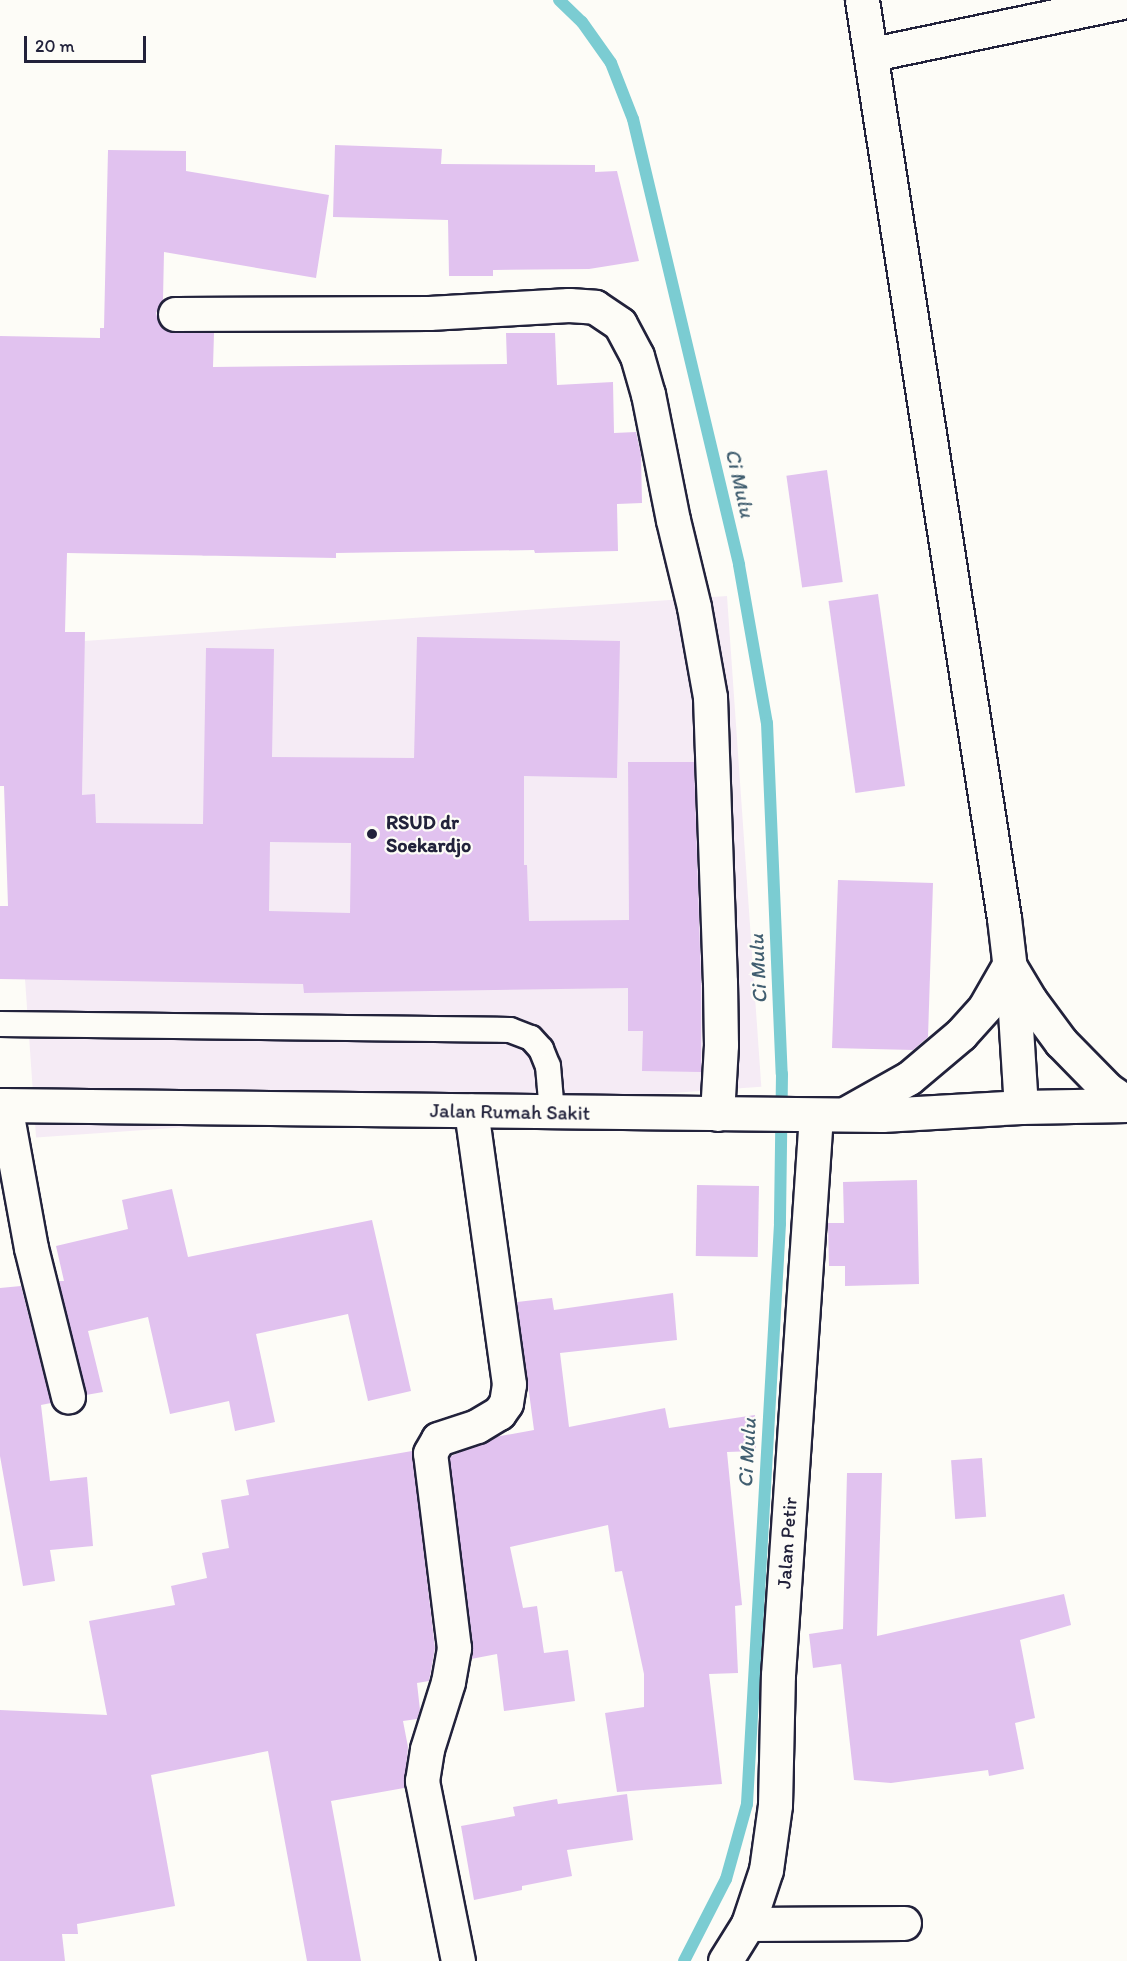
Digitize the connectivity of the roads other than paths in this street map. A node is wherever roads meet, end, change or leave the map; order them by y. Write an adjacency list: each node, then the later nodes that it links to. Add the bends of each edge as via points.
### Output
1 (862, 0): 3 (street)
2 (1127, 1): 3 (street)
3 (873, 54): 5 (street)
4 (175, 314): 12 (street, via 429,313 576,305 595,307 620,324 637,356 648,394 710,698)
5 (1009, 965): 7 (street, via 1061,1042); 9 (street); 13 (street, via 986,1007 909,1078)
6 (0, 1024): 11 (lane, via 510,1030 531,1038 541,1049 548,1066)
7 (1127, 1104): 9 (street, Jalan Rumah Sakit)
8 (3, 1105): 10 (street, Jalan Rumah Sakit); 14 (street)
9 (1020, 1107): 13 (street, Jalan Rumah Sakit, via 882,1116)
10 (471, 1111): 11 (street, Jalan Rumah Sakit); 17 (street, via 509,1384 506,1403 499,1413 477,1426 436,1440 430,1453 454,1648 422,1781)
11 (552, 1113): 12 (street, Jalan Rumah Sakit)
12 (721, 1114): 13 (street, Jalan Rumah Sakit)
13 (821, 1115): 16 (street, Jalan Petir, via 778,1675 775,1804 766,1870)
14 (68, 1396)
15 (904, 1923): 16 (street)
16 (748, 1924): 18 (street, Jalan Petir)
17 (458, 1961)
18 (725, 1961)

